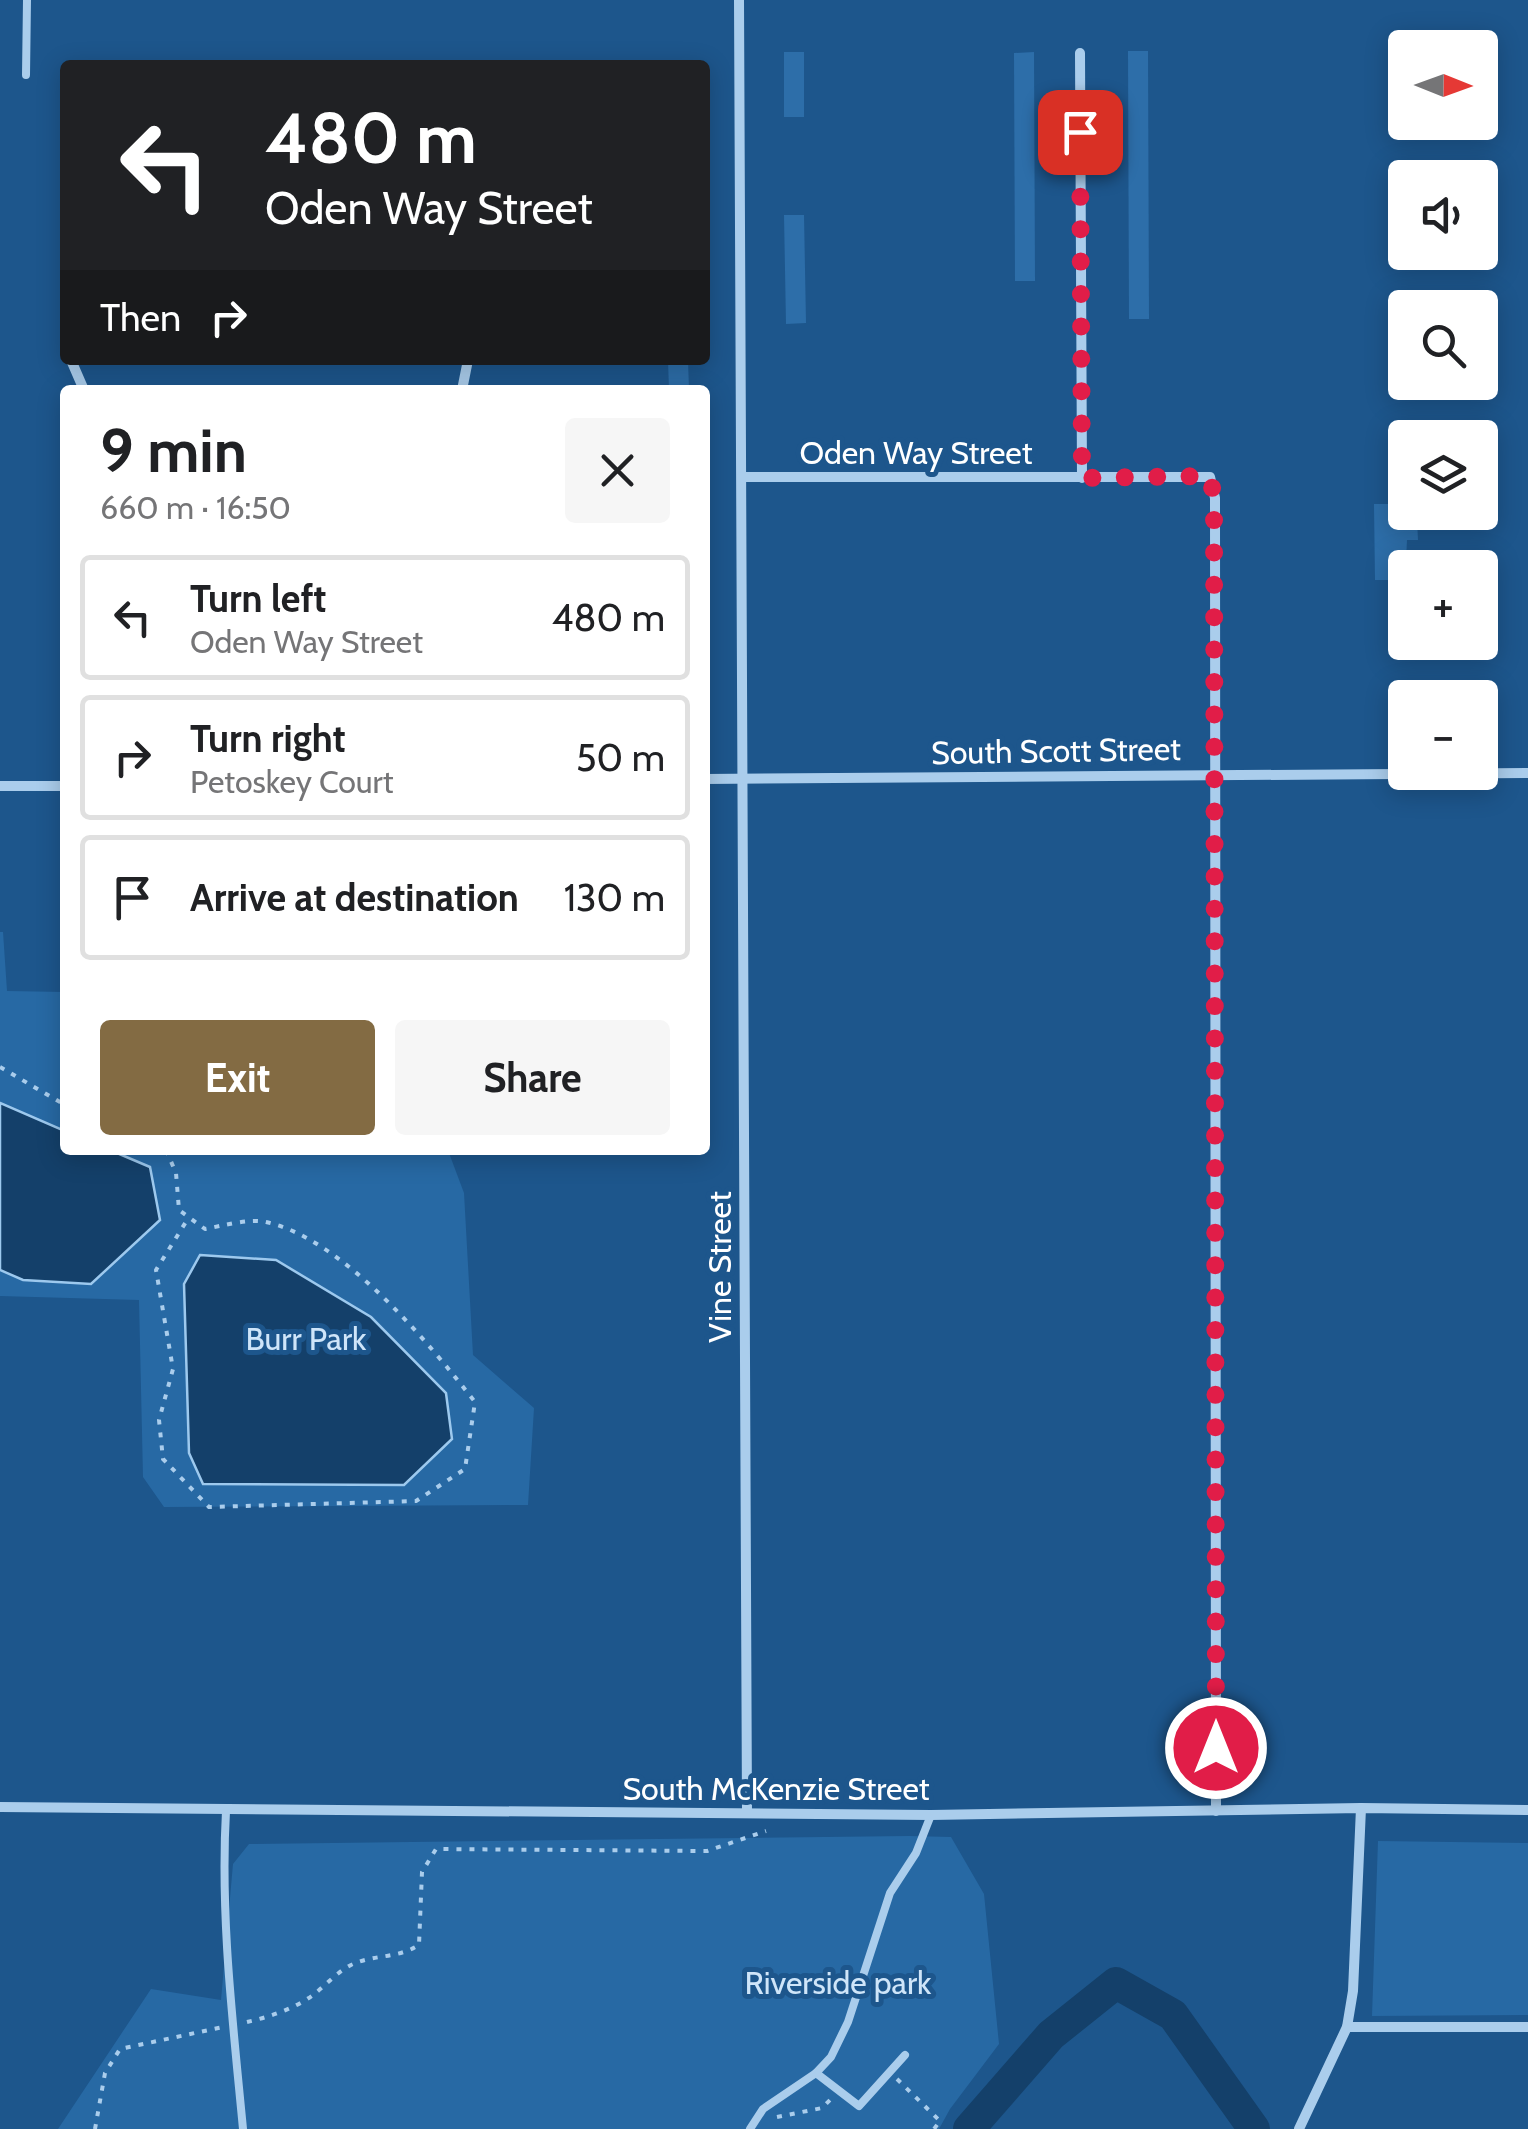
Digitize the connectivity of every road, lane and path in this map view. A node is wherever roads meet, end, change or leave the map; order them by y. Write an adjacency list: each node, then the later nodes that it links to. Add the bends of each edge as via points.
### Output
1 (26, 0): 4 (lane)
2 (738, 0): 5 (street, Vine Street)
3 (1080, 52): 6 (street)
4 (26, 76)
5 (742, 478): 6 (street, Oden Way Street); 9 (street, Vine Street)
6 (1082, 478): 8 (street, Oden Way Street, via 1210,476)
7 (1528, 772): 8 (street, South Scott Street)
8 (1215, 774): 9 (street, South Scott Street); 21 (street)
9 (743, 779): 10 (street, South Scott Street); 22 (street, Vine Street)
10 (710, 780)
11 (0, 786): 12 (street)
12 (60, 786)
13 (0, 1067): 14 (path)
14 (60, 1102)
15 (168, 1155): 16 (path, via 179,1210)
16 (189, 1217): 16 (path, via 204,1229 264,1221 328,1249 431,1346 476,1402 465,1469 416,1501 209,1507 164,1459 159,1420 173,1369 156,1270)
17 (0, 1807): 19 (street, South McKenzie Street)
18 (1361, 1808): 20 (street, South McKenzie Street); 21 (street, South McKenzie Street); 26 (street)
19 (226, 1810): 22 (street, South McKenzie Street); 25 (lane, via 222,1872)
20 (1528, 1810)
21 (1216, 1811): 23 (street, South McKenzie Street)
22 (746, 1813): 23 (street, South McKenzie Street)
23 (931, 1815): 30 (lane, via 890,1894 848,2022)
24 (766, 1831): 25 (path, via 707,1851 436,1849 422,1872 419,1945 404,1955 346,1967 309,1998)
25 (234, 2025): 33 (path, via 120,2049 105,2073); 34 (lane)
26 (1347, 2027): 27 (street); 37 (street)
27 (1528, 2027)
28 (904, 2055): 29 (lane)
29 (890, 2072): 31 (lane, via 858,2106); 36 (path, via 940,2121)
30 (816, 2073): 31 (lane); 35 (lane, via 763,2109)
31 (839, 2091): 32 (path, via 822,2108 783,2113)
32 (767, 2123)
33 (95, 2129)
34 (243, 2129)
35 (750, 2129)
36 (934, 2129)
37 (1300, 2129)

